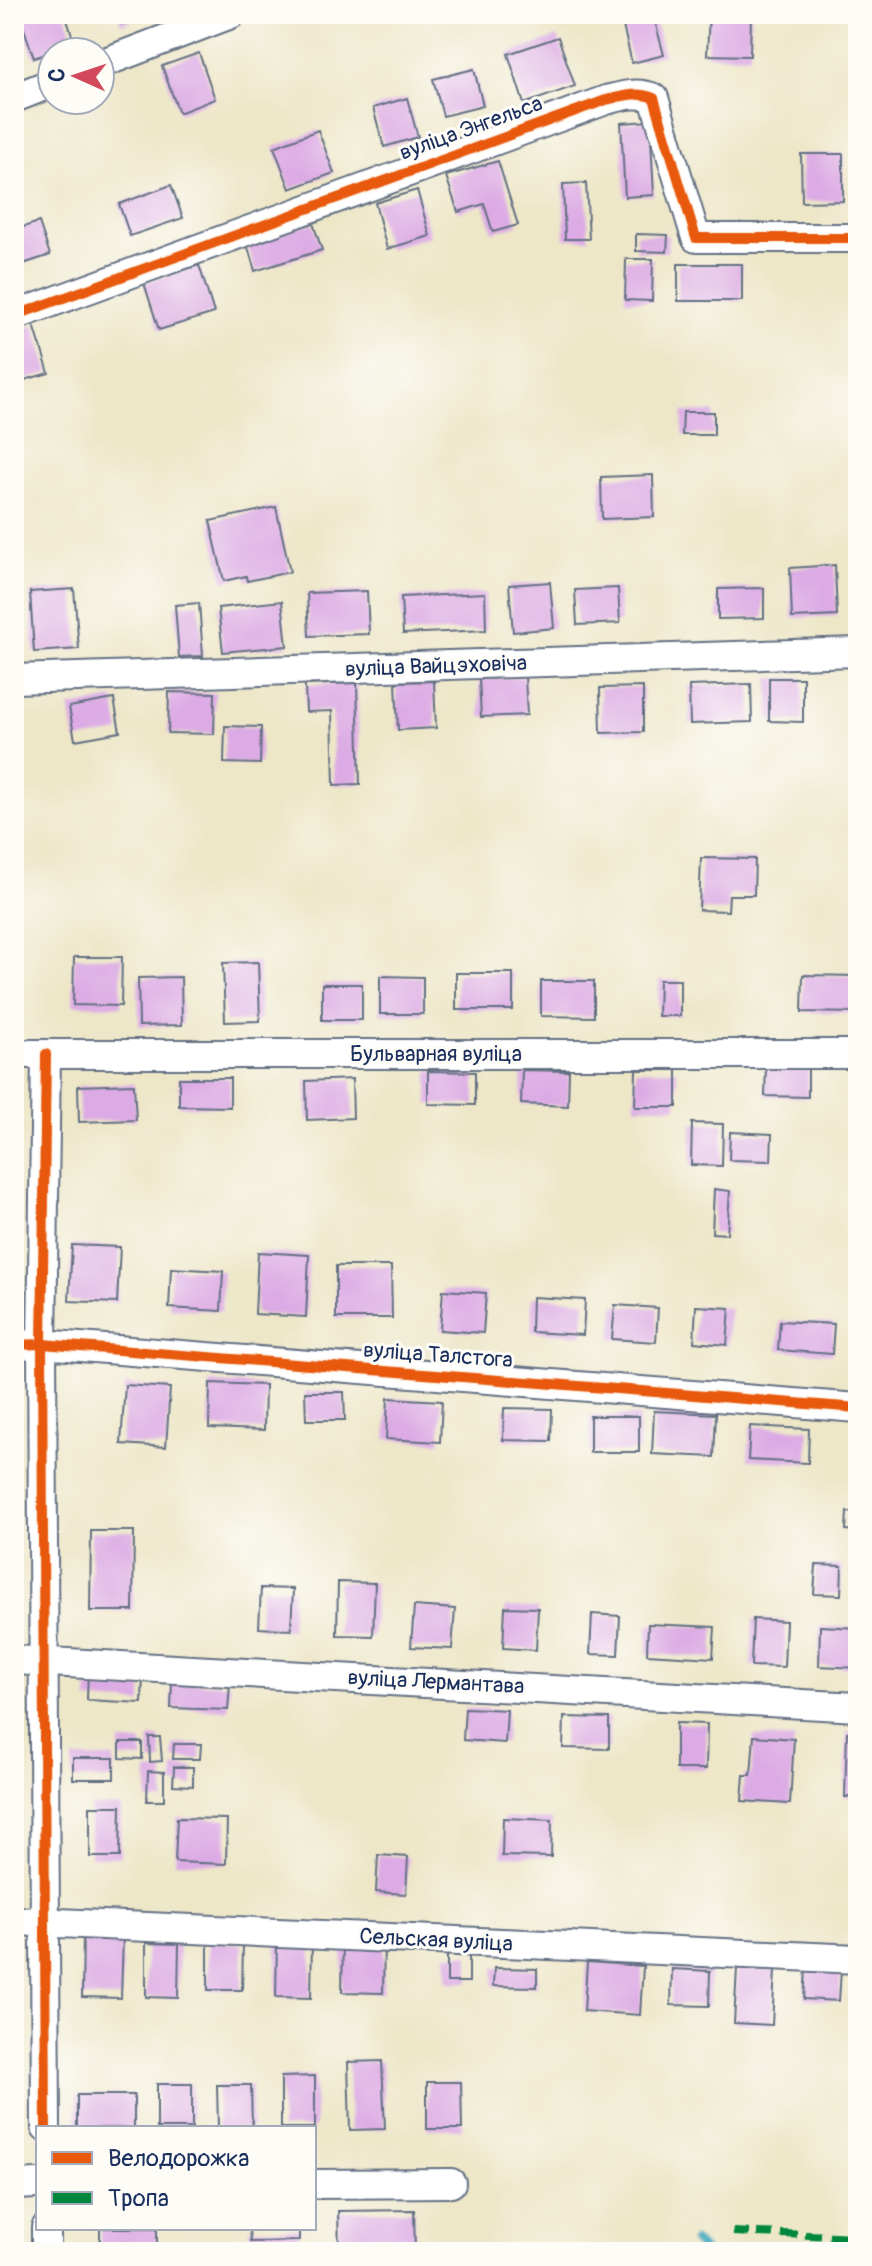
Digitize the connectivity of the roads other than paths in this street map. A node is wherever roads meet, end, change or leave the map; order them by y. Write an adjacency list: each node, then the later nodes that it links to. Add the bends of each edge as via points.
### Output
1 (231, 14): 2 (street)
2 (116, 58)
3 (858, 238): 4 (street, вуліца Энгельса, via 696,238 654,98 631,94)
4 (14, 316)
5 (858, 652): 6 (street, вуліца Вайцэховіча)
6 (14, 679)
7 (14, 1054): 8 (street, Бульварная вуліца)
8 (46, 1054): 9 (street, Бульварная вуліца); 10 (street)
9 (858, 1054)
10 (28, 1345): 11 (street, вуліца Талстога); 13 (street)
11 (858, 1408)
12 (14, 1660): 13 (street, вуліца Лермантава)
13 (43, 1660): 14 (street, вуліца Лермантава); 16 (street)
14 (858, 1707)
15 (14, 1921): 16 (street, Сельская вуліца)
16 (45, 1921): 17 (street, Сельская вуліца); 18 (street)
17 (858, 1959)
18 (46, 2126)
19 (451, 2183): 21 (street)
20 (36, 2184): 22 (street)
21 (316, 2184)
22 (14, 2185)
23 (46, 2230): 24 (street)
24 (46, 2252)

